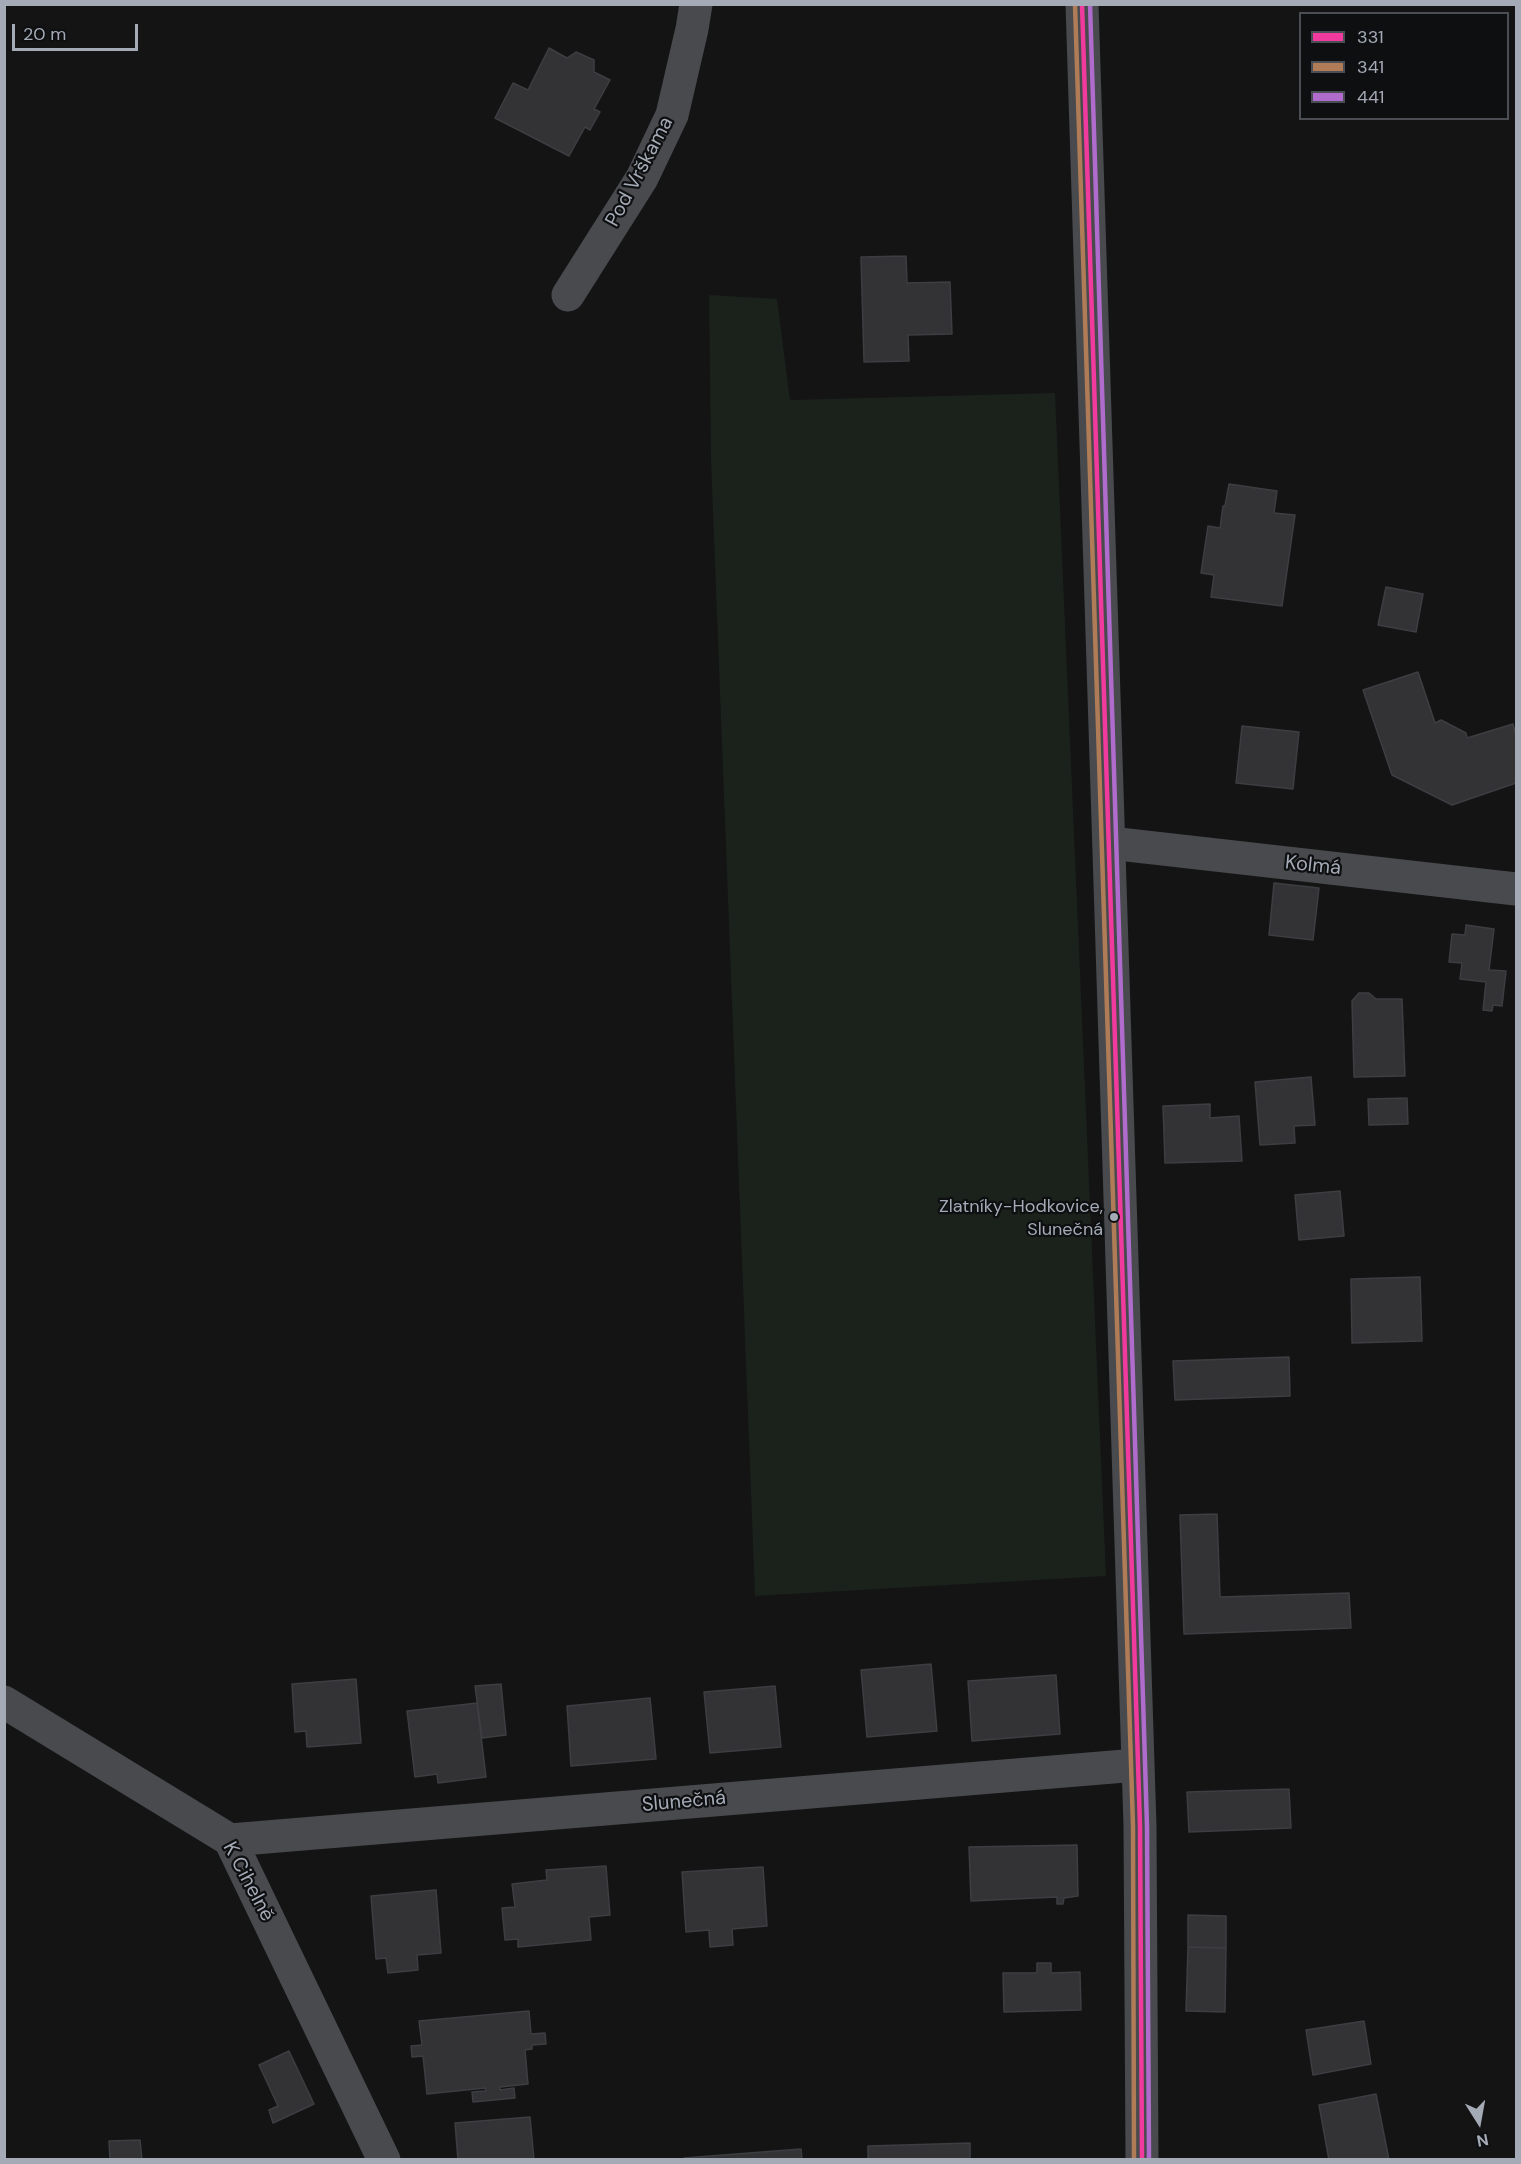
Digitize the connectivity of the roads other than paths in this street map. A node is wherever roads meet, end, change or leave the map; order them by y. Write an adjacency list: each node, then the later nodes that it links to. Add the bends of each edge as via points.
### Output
1 (696, 4): 3 (street, Pod Vrškama, via 672,115 642,178)
2 (1082, 4): 4 (street)
3 (568, 295)
4 (1110, 843): 5 (street, Kolmá); 7 (street)
5 (1516, 890)
6 (4, 1702): 8 (street, K Cihelně)
7 (1137, 1765): 8 (street, Slunečná); 10 (street)
8 (230, 1840): 9 (street, K Cihelně)
9 (384, 2160)
10 (1142, 2160)

